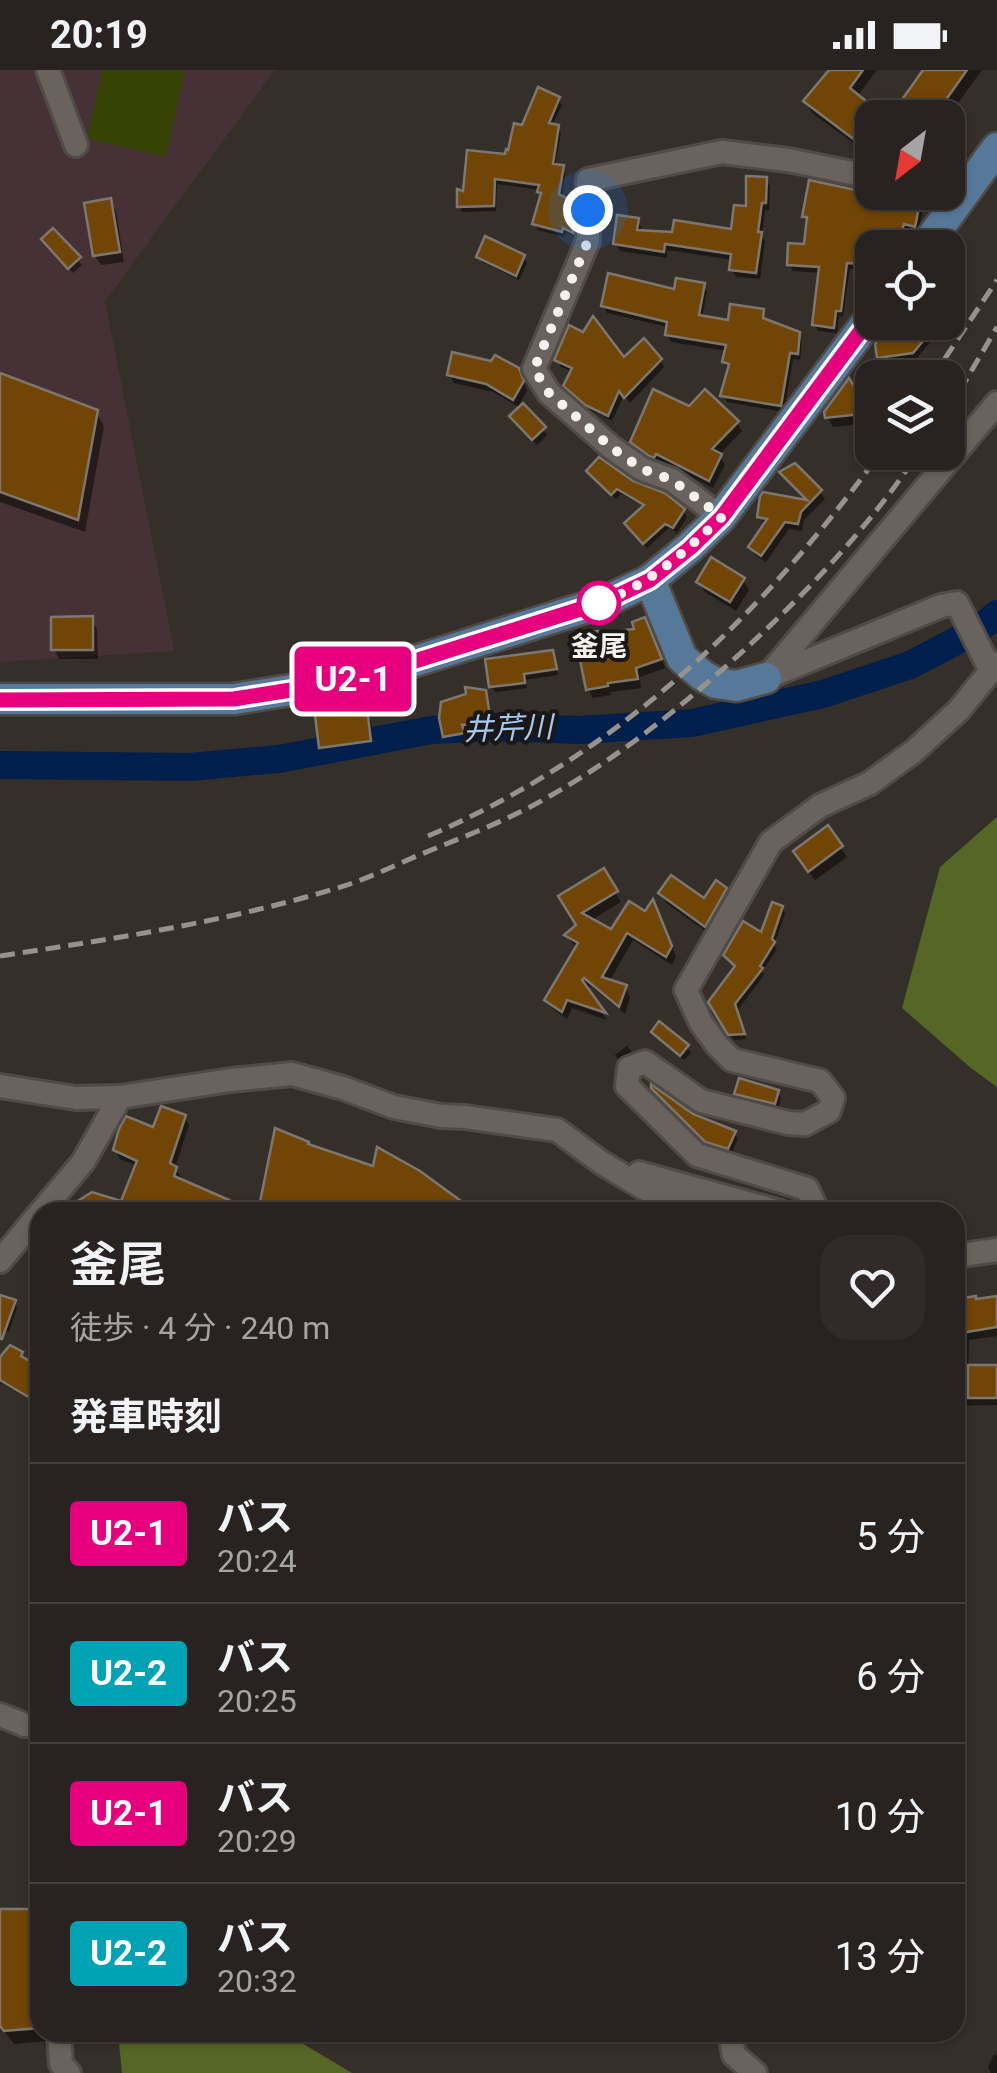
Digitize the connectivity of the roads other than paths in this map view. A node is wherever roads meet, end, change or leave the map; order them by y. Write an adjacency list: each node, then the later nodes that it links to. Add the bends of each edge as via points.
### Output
1 (48, 70): 2 (street)
2 (76, 144)
3 (997, 148): 5 (main road)
4 (855, 174): 8 (street, via 722,152 588,180 588,241 534,369 549,393 612,448)
5 (965, 182)
6 (855, 339): 8 (main road)
7 (997, 403): 11 (street)
8 (722, 517): 9 (main road)
9 (650, 580): 11 (main road, via 682,658 703,676 736,686); 12 (main road, via 606,601 345,681 234,699)
10 (993, 666): 11 (street, via 956,603); 19 (street, via 913,752 771,842 686,990 701,1023 732,1060 820,1081 833,1098 829,1111 805,1124 788,1123 701,1100 644,1062 629,1068 627,1086 698,1156 807,1189)
11 (766, 678)
12 (0, 700)
13 (0, 1086): 14 (street, via 76,1098)
14 (120, 1097): 15 (street, via 292,1074 394,1107 557,1130); 16 (street, via 83,1162)
15 (602, 1163): 17 (street); 18 (street)
16 (49, 1202)
17 (674, 1202)
18 (744, 1202)
19 (813, 1202)
20 (30, 1225): 23 (street)
21 (997, 1250): 22 (street)
22 (965, 1255)
23 (0, 1261)
24 (0, 1715): 25 (street)
25 (30, 1725)
26 (60, 2042): 29 (street)
27 (732, 2042): 30 (street)
28 (732, 2042): 31 (street, via 734,2055)
29 (69, 2073)
30 (726, 2073)
31 (755, 2073)

